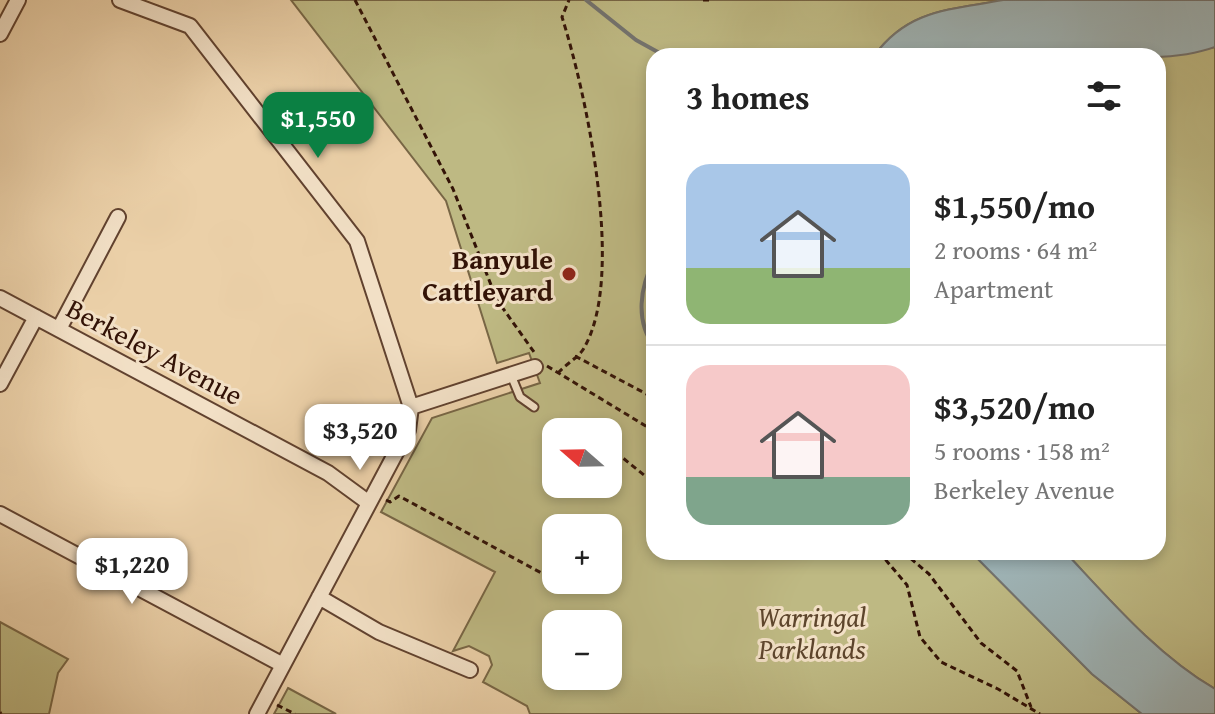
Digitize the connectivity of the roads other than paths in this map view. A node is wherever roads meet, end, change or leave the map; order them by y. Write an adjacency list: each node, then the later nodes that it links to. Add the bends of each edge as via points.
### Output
1 (18, 0): 3 (street)
2 (120, 0): 11 (street, via 190,26 357,241)
3 (0, 34)
4 (118, 217): 7 (street)
5 (0, 298): 6 (street, Berkeley Avenue)
6 (36, 317): 7 (street, Berkeley Avenue); 10 (street)
7 (59, 329): 13 (street, Berkeley Avenue)
8 (538, 361): 9 (street)
9 (511, 375): 11 (street); 12 (lane, via 520,397)
10 (0, 384)
11 (411, 407): 13 (street, via 408,430)
12 (534, 407)
13 (377, 497): 15 (street)
14 (0, 514): 16 (street)
15 (319, 597): 16 (street); 17 (street, via 379,632)
16 (283, 665): 18 (street)
17 (470, 670)
18 (257, 714)

